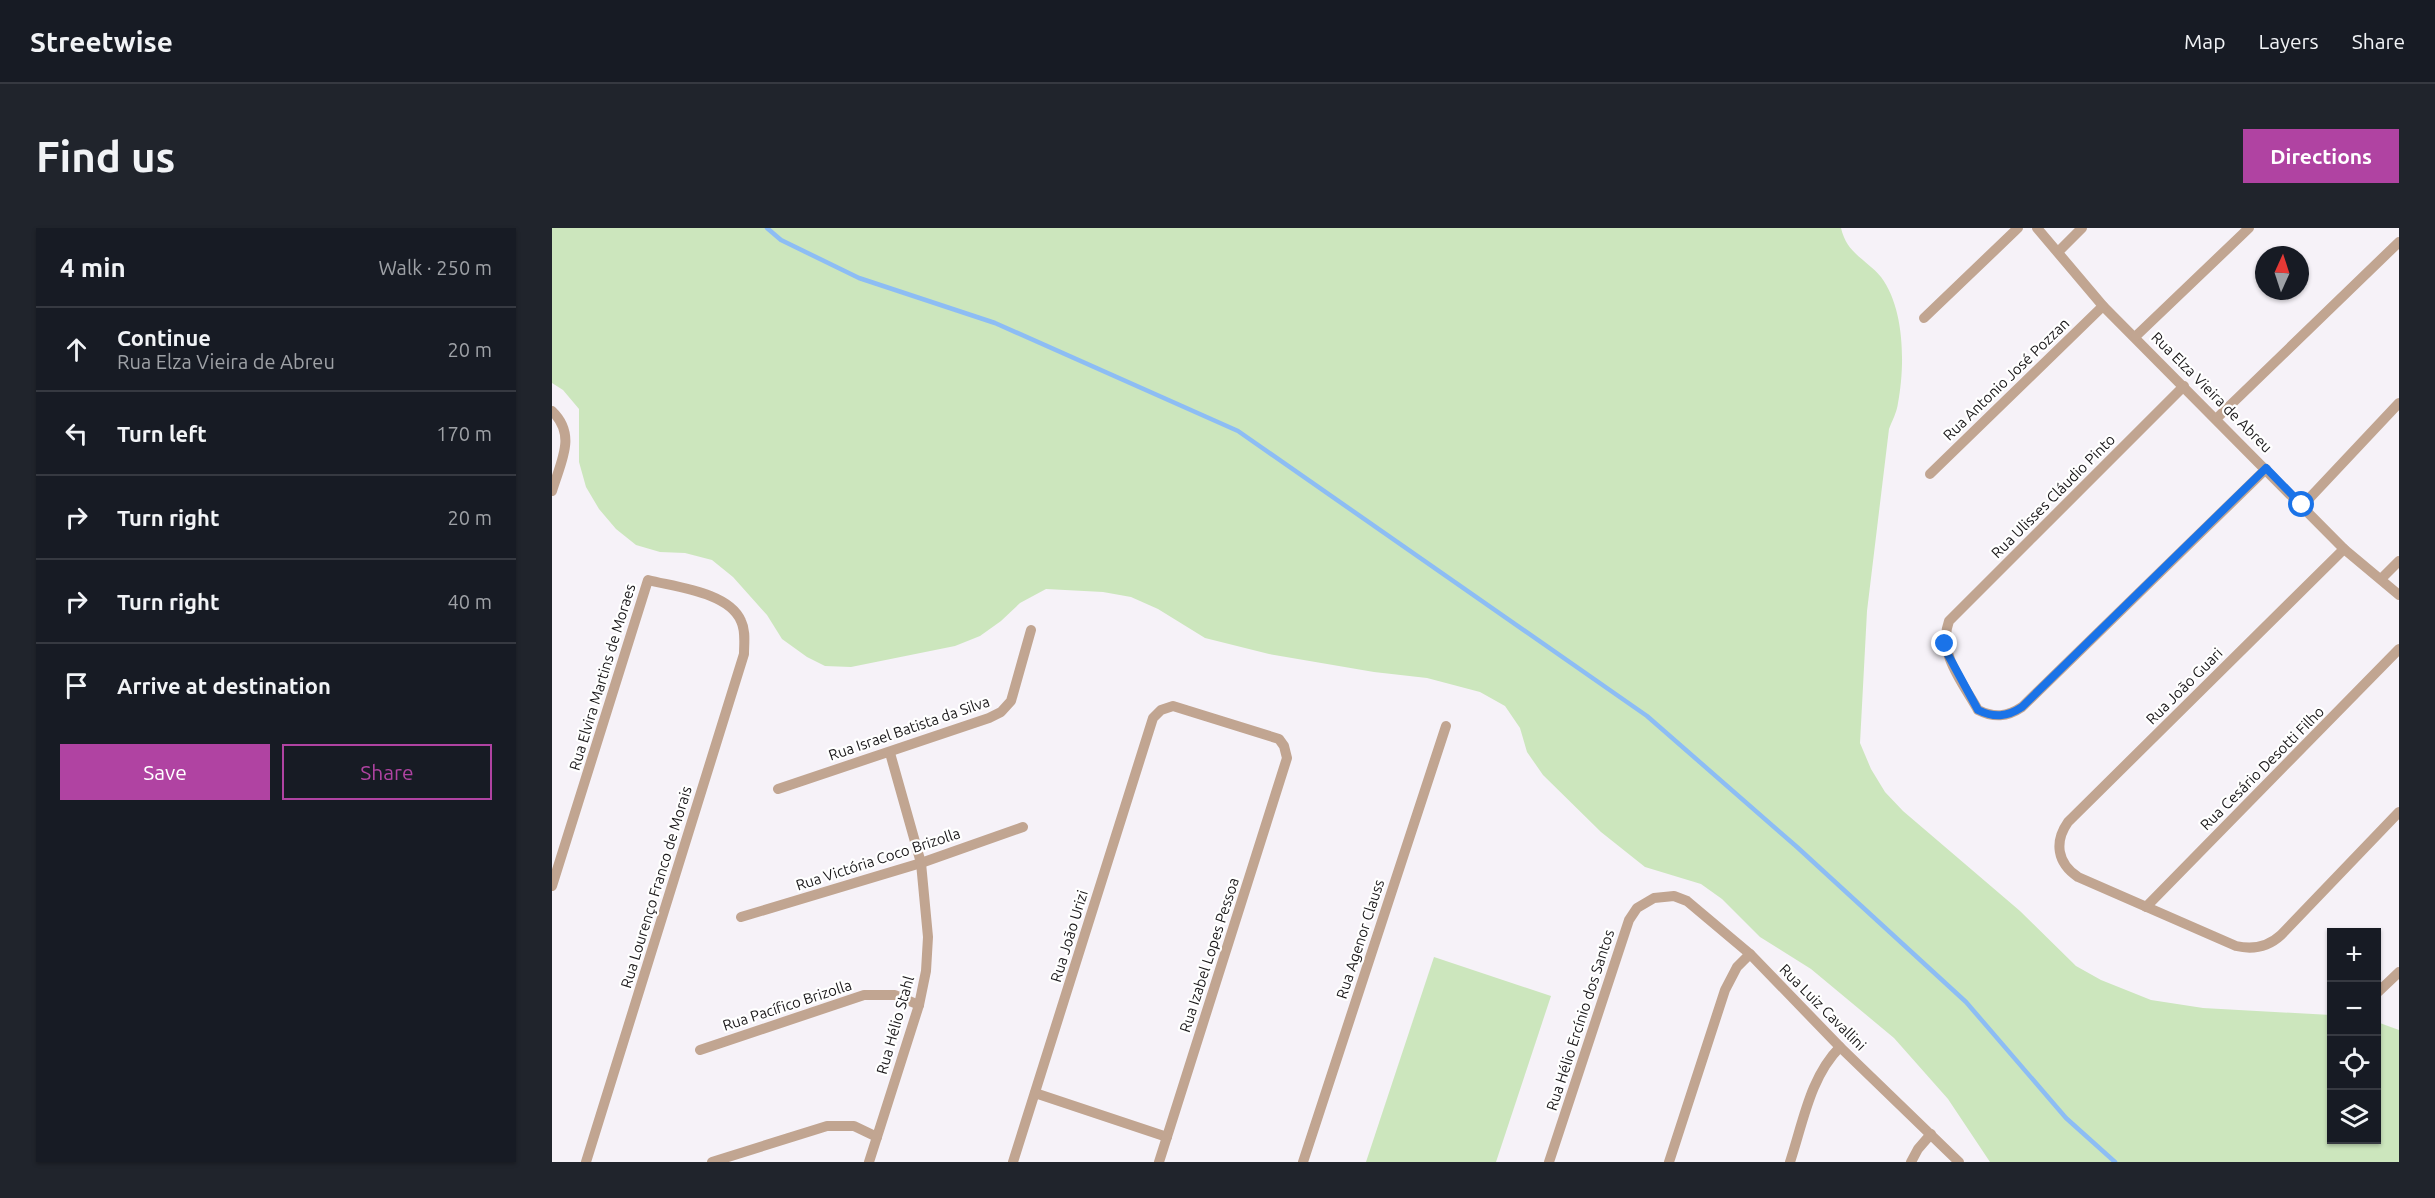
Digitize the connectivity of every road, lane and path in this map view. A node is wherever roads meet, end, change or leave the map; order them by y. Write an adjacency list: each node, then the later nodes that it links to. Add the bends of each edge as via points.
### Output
1 (2018, 228): 8 (street)
2 (2037, 228): 6 (street, Rua Elza Vieira de Abreu)
3 (2082, 228): 6 (street)
4 (2249, 228): 9 (street)
5 (2399, 242): 13 (street)
6 (2058, 252): 7 (street, Rua Elza Vieira de Abreu)
7 (2103, 306): 9 (street, Rua Elza Vieira de Abreu); 15 (street, Rua Antonio José Pozzan)
8 (1924, 318)
9 (2136, 336): 10 (street, Rua Elza Vieira de Abreu)
10 (2184, 386): 13 (street, Rua Elza Vieira de Abreu); 14 (street, Rua Ulisses Cláudio Pinto, via 1954,615 1947,629 1946,651 1978,710 2001,716 2022,707)
11 (2399, 404): 17 (street)
12 (556, 415): 16 (street, via 564,422 566,440)
13 (2217, 418): 14 (street, Rua Elza Vieira de Abreu)
14 (2266, 468): 17 (street, Rua Elza Vieira de Abreu)
15 (1930, 474)
16 (552, 491)
17 (2302, 505): 18 (street, Rua Elza Vieira de Abreu)
18 (2344, 549): 20 (street, Rua Elza Vieira de Abreu); 34 (street, Rua João Guari, via 2068,822 2059,841 2059,852 2069,871)
19 (2399, 561): 20 (street)
20 (2381, 579): 22 (street, Rua Elza Vieira de Abreu)
21 (648, 580): 32 (street, Rua Elvira Martins de Moraes); 46 (street, Rua Lourenço Franco de Morais, via 717,598 729,605 741,620 744,654)
22 (2399, 596)
23 (1031, 630): 27 (street, Rua Israel Batista da Silva, via 1011,701 1002,712)
24 (2399, 649): 34 (street, Rua Cesário Desotti Filho)
25 (1153, 718): 42 (street, Rua João Urizi); 45 (street, Rua Izabel Lopes Pessoa, via 1173,706 1279,739 1287,758)
26 (1446, 726): 51 (street, Rua Agenor Clauss)
27 (890, 753): 28 (street, Rua Israel Batista da Silva); 31 (street, Rua Hélio Stahl)
28 (777, 789)
29 (2399, 812): 34 (street, via 2281,935 2260,947 2236,946)
30 (1023, 827): 31 (street, Rua Victória Coco Brizolla)
31 (921, 863): 35 (street, Rua Victória Coco Brizolla); 39 (street, Rua Hélio Stahl, via 928,937)
32 (552, 886)
33 (1654, 898): 36 (street, Rua Luiz Cavallini, via 1674,896 1687,901); 52 (street, Rua Hélio Ercínio dos Santos, via 1637,908 1629,920)
34 (2146, 907)
35 (741, 917)
36 (1750, 954): 40 (street, Rua Luiz Cavallini); 53 (street, via 1737,967 1725,990)
37 (2399, 972): 38 (street)
38 (2381, 989)
39 (919, 1005): 41 (street, Rua Pacífico Brizolla, via 895,995 864,995); 44 (street, Rua Hélio Stahl)
40 (1840, 1047): 43 (street, Rua Luiz Cavallini); 54 (street, via 1817,1078)
41 (700, 1050)
42 (1035, 1093): 45 (street); 49 (street, Rua João Urizi)
43 (1931, 1134): 55 (street); 56 (street, Rua Luiz Cavallini)
44 (876, 1137): 47 (street, via 854,1126 827,1126); 48 (street, Rua Hélio Stahl)
45 (1167, 1137): 50 (street, Rua Izabel Lopes Pessoa)
46 (586, 1162)
47 (712, 1162)
48 (868, 1162)
49 (1013, 1162)
50 (1159, 1162)
51 (1303, 1162)
52 (1549, 1162)
53 (1669, 1162)
54 (1790, 1162)
55 (1911, 1162)
56 (1959, 1162)

